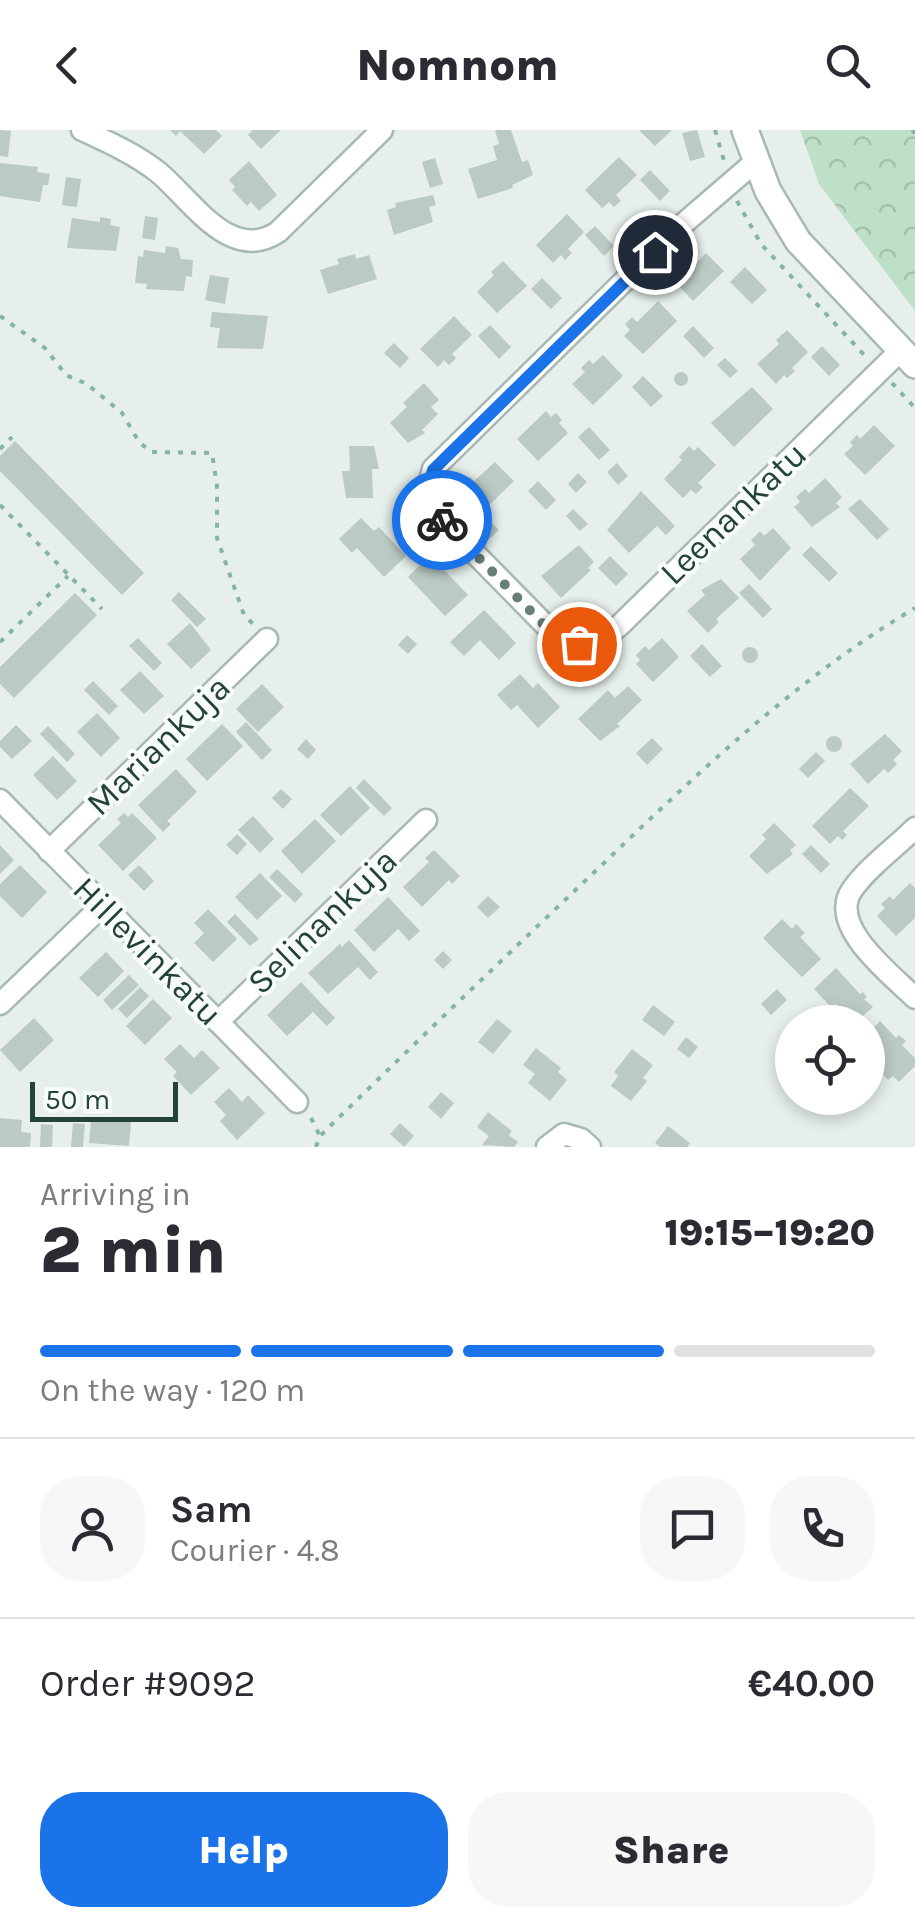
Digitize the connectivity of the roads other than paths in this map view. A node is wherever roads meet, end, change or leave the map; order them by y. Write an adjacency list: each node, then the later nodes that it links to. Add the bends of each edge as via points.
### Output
1 (82, 130): 2 (street, via 139,158 216,227 250,243 278,232)
2 (382, 130)
3 (744, 130): 4 (street)
4 (756, 162): 5 (street, via 798,240); 5 (street, Leenankatu, via 676,230 433,470 428,488 441,519 557,636 579,644 600,639)
5 (908, 357)
6 (267, 639): 10 (street, Mariankuja)
7 (0, 800): 10 (street, Hillevinkatu)
8 (426, 820): 14 (street, Selinankuja)
9 (915, 828): 12 (street, via 846,900 856,938)
10 (50, 851): 11 (street, Hillevinkatu)
11 (103, 905): 13 (street); 14 (street, Hillevinkatu)
12 (915, 998)
13 (0, 1004)
14 (218, 1022): 15 (street, Hillevinkatu)
15 (298, 1102)
16 (547, 1147): 17 (street, via 564,1134)
17 (590, 1147)

